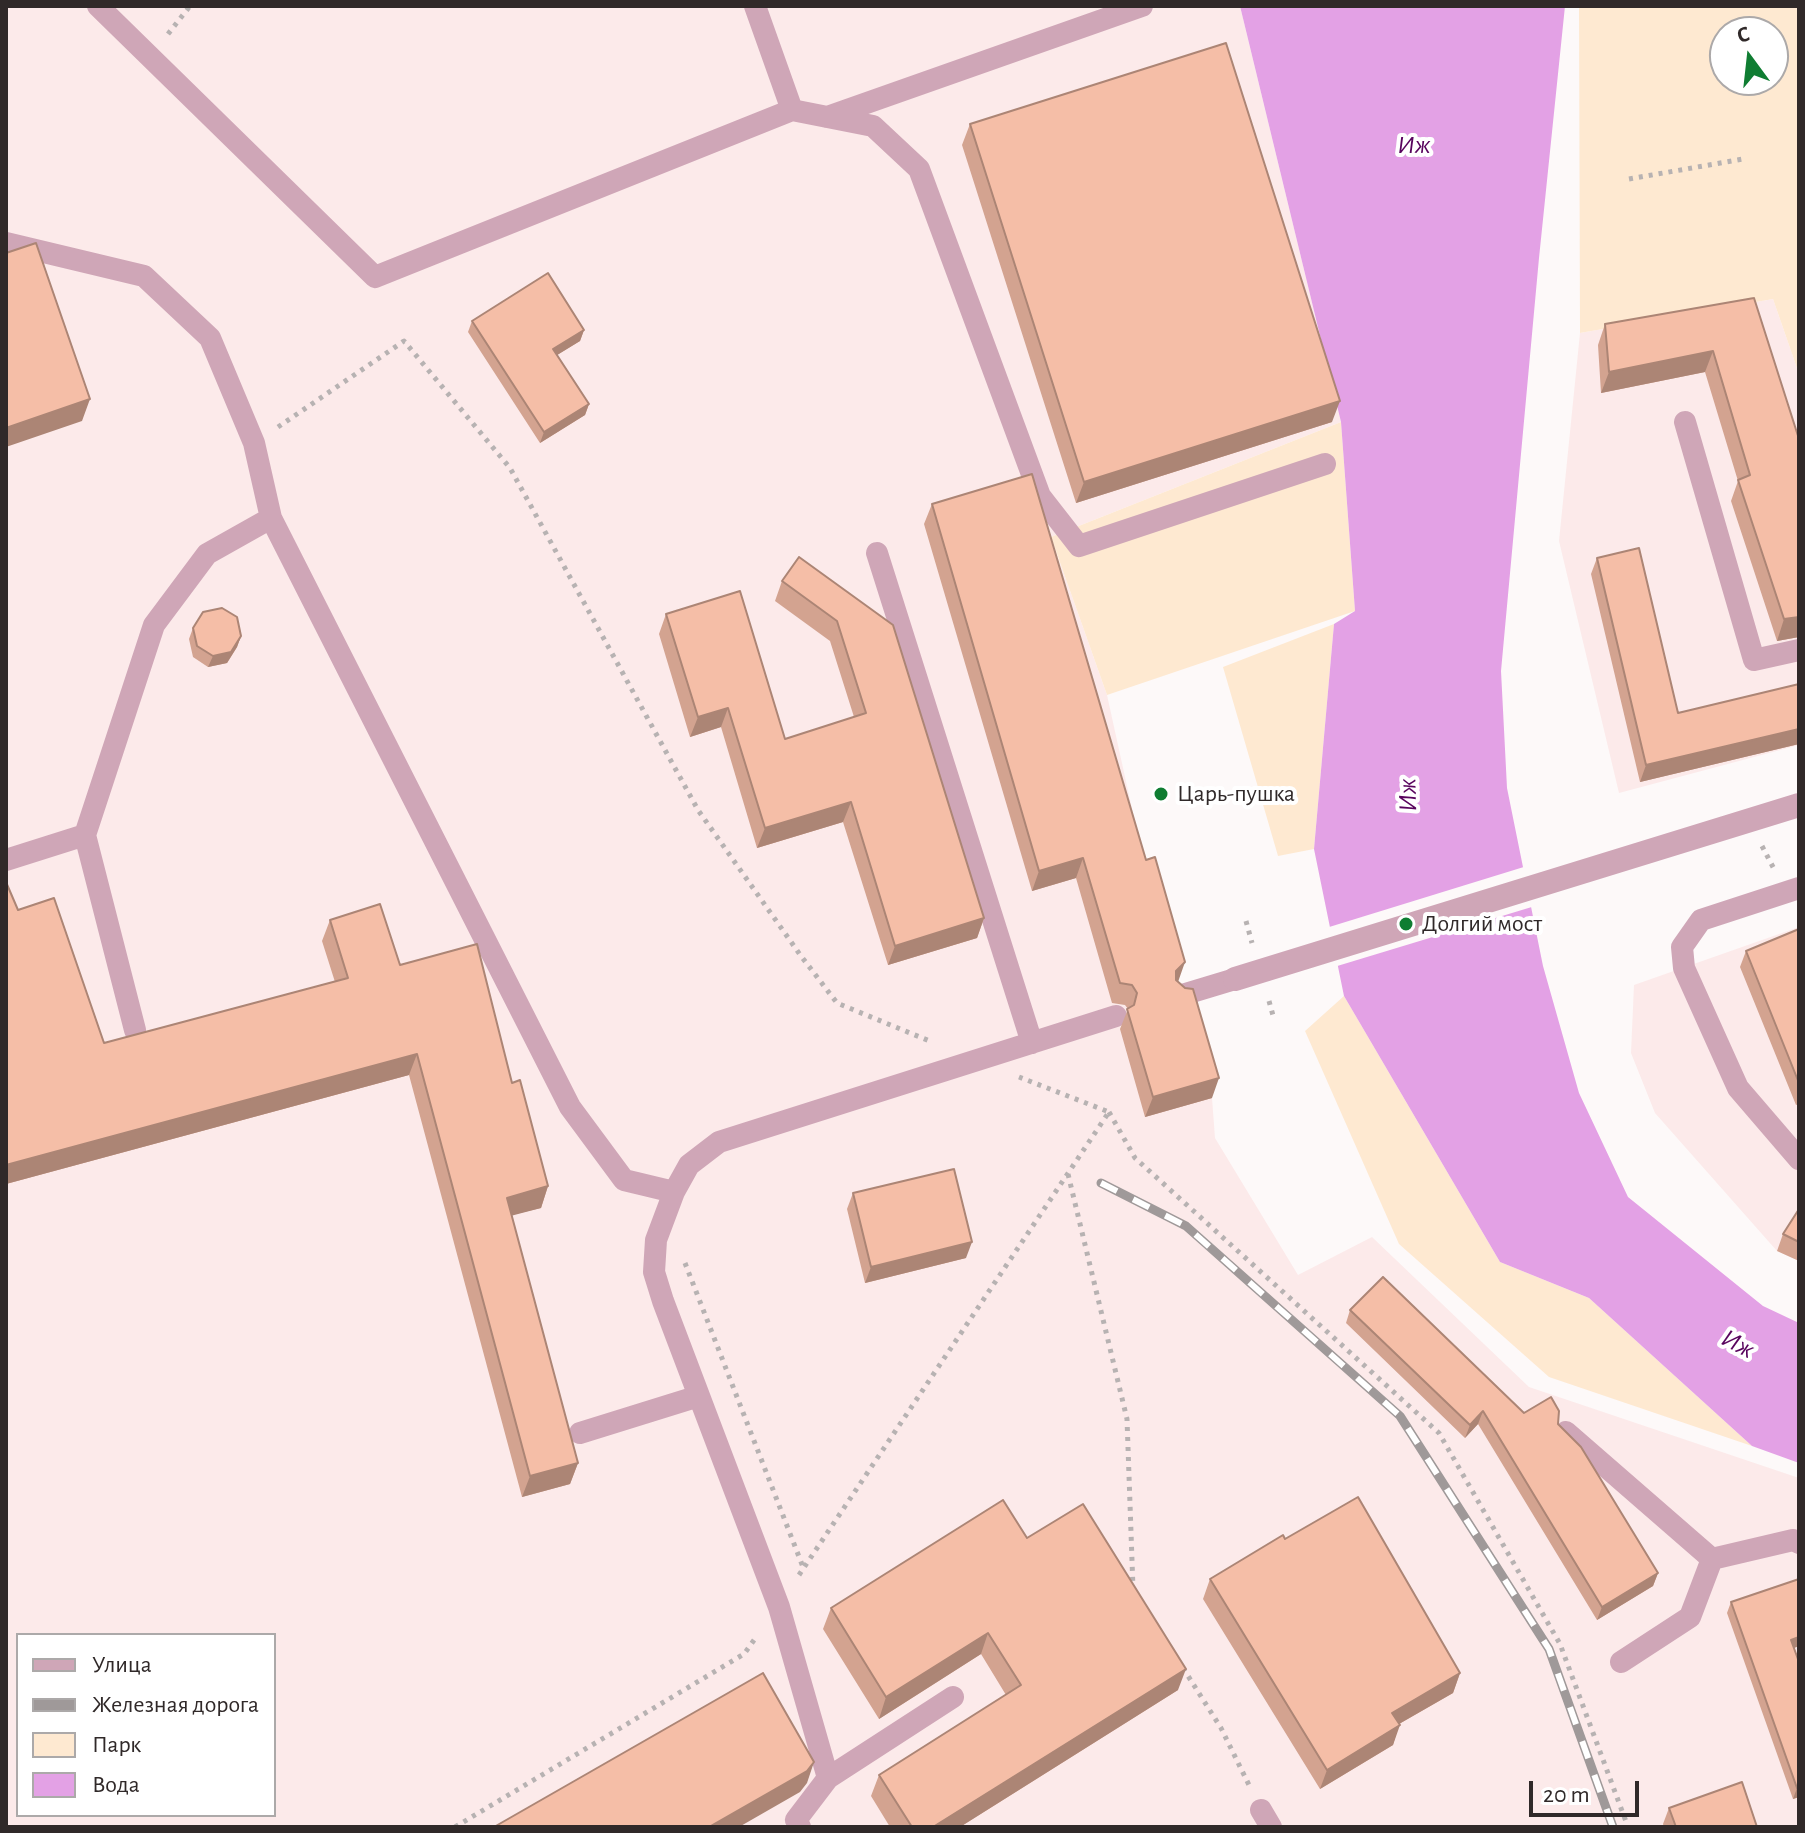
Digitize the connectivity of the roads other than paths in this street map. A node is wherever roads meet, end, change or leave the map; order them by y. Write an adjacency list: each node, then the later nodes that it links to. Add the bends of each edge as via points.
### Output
1 (98, 6): 4 (lane, via 375,277)
2 (755, 6): 4 (lane)
3 (1142, 6): 5 (lane)
4 (792, 110): 5 (lane)
5 (826, 117): 8 (lane, via 873,126 919,169 1040,496 1079,546)
6 (6, 243): 9 (lane, via 144,276 210,338 254,443)
7 (1685, 422): 11 (lane, via 1754,660)
8 (1325, 464)
9 (271, 518): 13 (lane, via 207,554 154,625); 22 (lane, via 570,1107 624,1180)
10 (877, 553): 20 (lane)
11 (1799, 650)
12 (1799, 805): 16 (street)
13 (85, 835): 14 (lane); 19 (lane)
14 (6, 860)
15 (1799, 888): 21 (lane, via 1701,920 1682,947 1684,968 1738,1088)
16 (1235, 979): 17 (lane)
17 (1182, 995)
18 (1116, 1016): 20 (lane)
19 (135, 1030)
20 (1032, 1043): 22 (lane, via 719,1142 689,1165)
21 (1799, 1159)
22 (674, 1192): 23 (lane, via 656,1240 654,1272)
23 (699, 1396): 25 (lane); 30 (lane, via 779,1607)
24 (1566, 1432): 27 (lane)
25 (580, 1433)
26 (1799, 1543): 27 (lane, via 1793,1540)
27 (1712, 1559): 28 (lane, via 1690,1617)
28 (1621, 1662)
29 (953, 1697): 30 (lane)
30 (828, 1778): 31 (lane)
31 (793, 1825)

